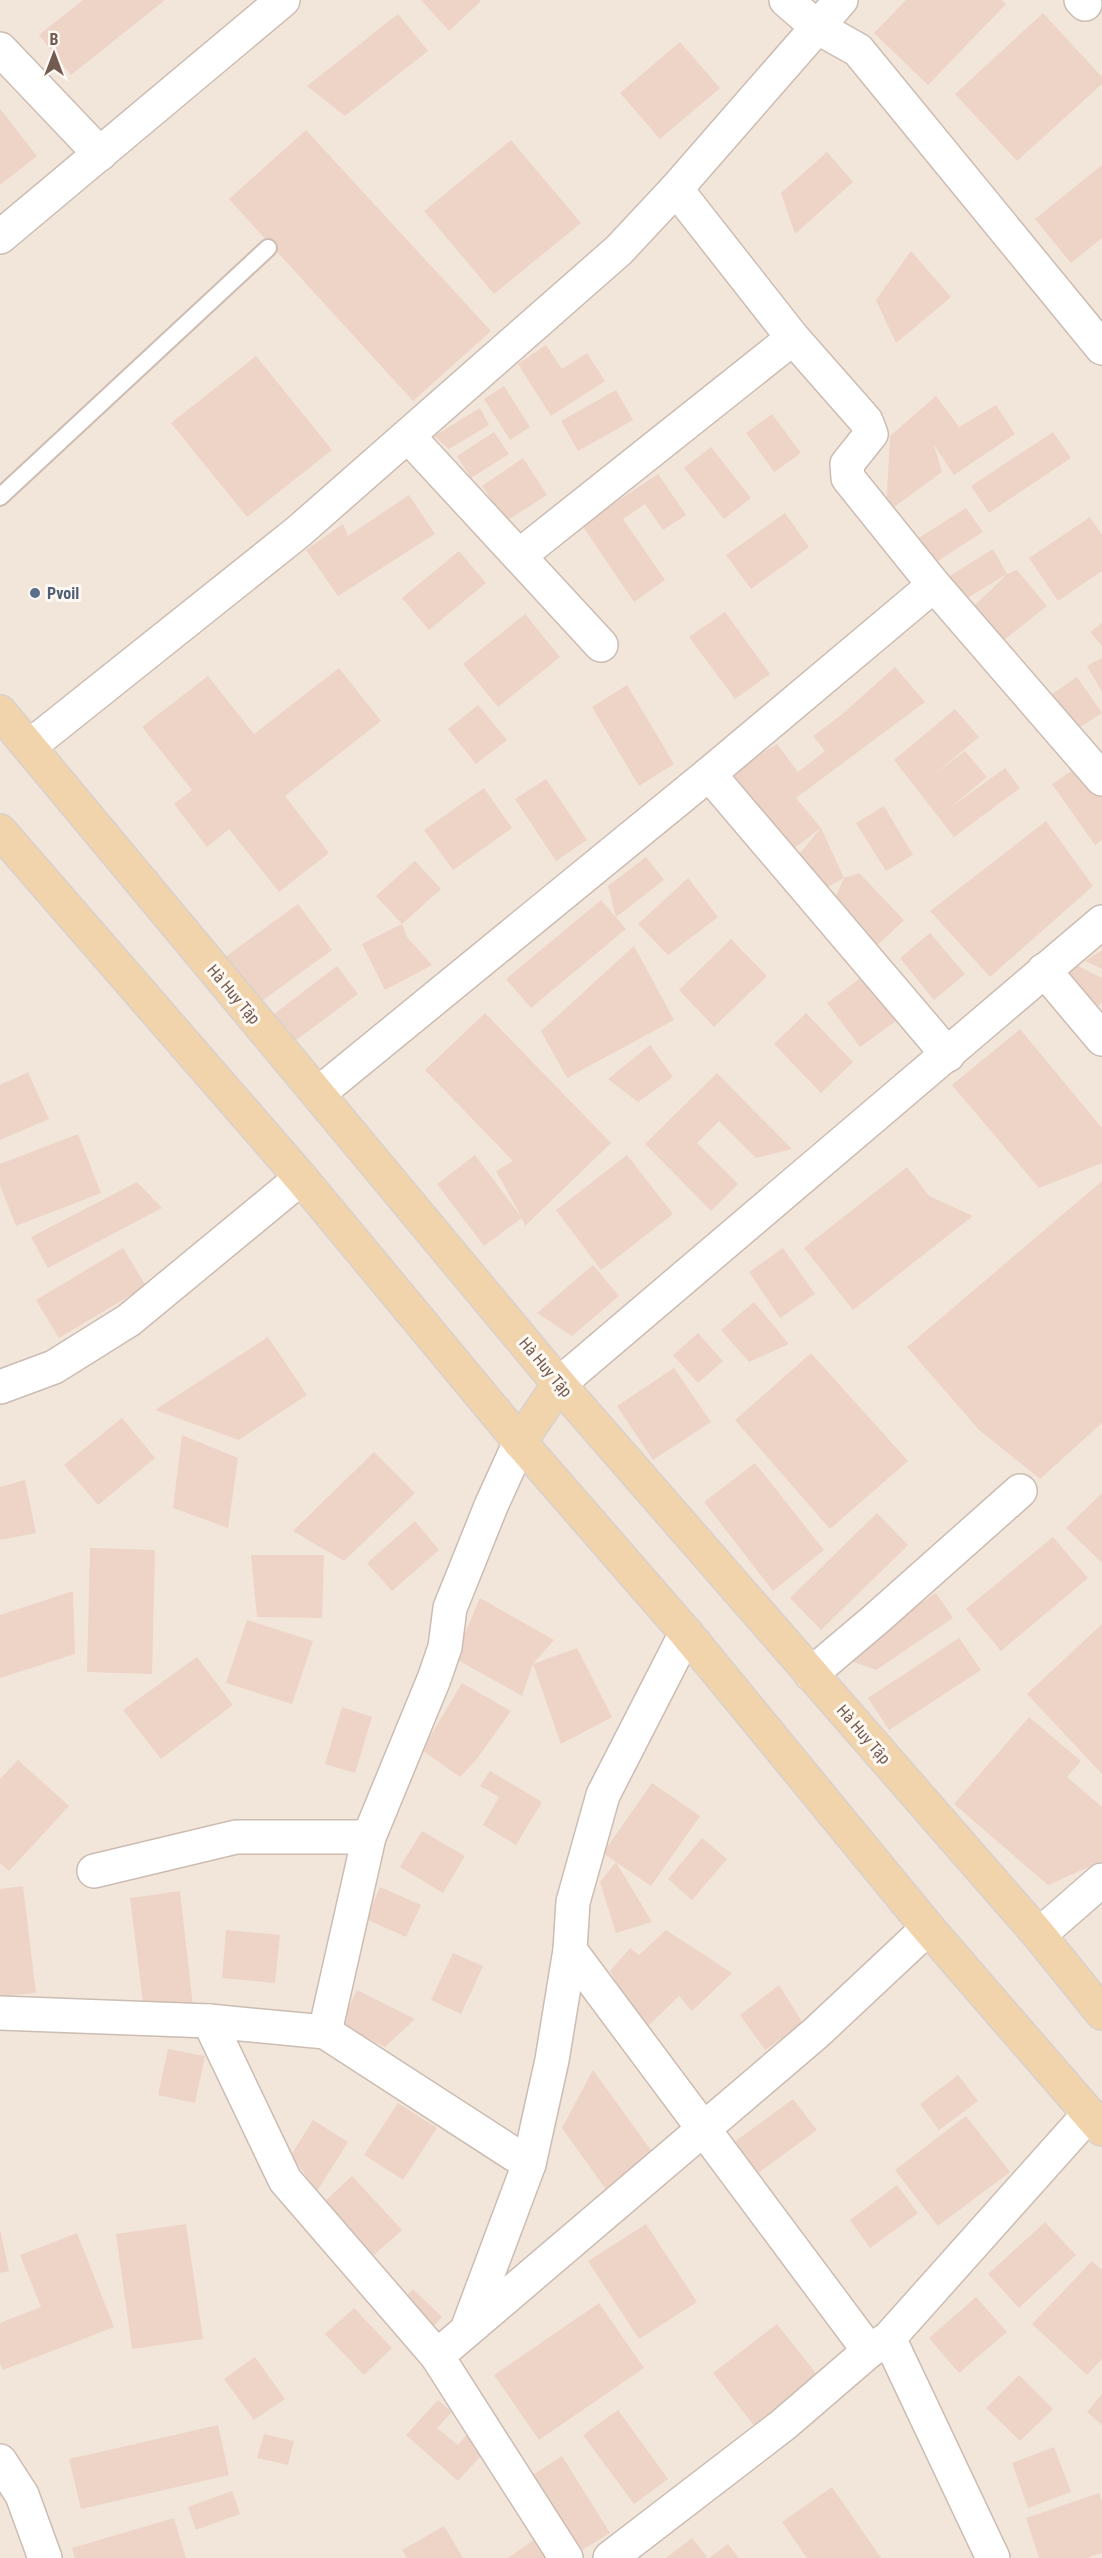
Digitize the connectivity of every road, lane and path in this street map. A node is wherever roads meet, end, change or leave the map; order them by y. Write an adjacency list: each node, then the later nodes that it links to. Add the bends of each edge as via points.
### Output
1 (283, 0): 6 (street)
2 (786, 0): 4 (street)
3 (842, 0): 4 (street)
4 (818, 27): 7 (street); 11 (street, via 858,50)
5 (0, 49): 6 (street)
6 (99, 154): 8 (street)
7 (676, 189): 10 (street); 12 (street, via 619,250)
8 (0, 237)
9 (268, 248): 13 (lane)
10 (793, 338): 14 (street); 15 (street, via 866,421 871,434 847,464 848,478)
11 (1102, 348)
12 (408, 436): 14 (street); 18 (street, via 298,532)
13 (0, 497)
14 (519, 556): 16 (street)
15 (934, 585): 19 (street); 20 (street)
16 (601, 645)
17 (0, 712): 18 (main road, Hà Huy Tập)
18 (30, 746): 26 (main road, Hà Huy Tập)
19 (709, 774): 25 (street); 26 (street)
20 (1102, 779)
21 (0, 831): 27 (main road)
22 (1102, 922): 23 (street)
23 (1044, 970): 24 (street); 25 (street)
24 (1102, 1039)
25 (948, 1055): 28 (street)
26 (319, 1094): 28 (main road, Hà Huy Tập)
27 (301, 1178): 29 (street, via 129,1320 54,1367); 30 (main road)
28 (559, 1384): 30 (main road); 33 (main road, Hà Huy Tập)
29 (0, 1387)
30 (520, 1442): 32 (main road); 34 (street, via 450,1608 445,1647 434,1679)
31 (1020, 1491): 33 (street)
32 (686, 1633): 37 (main road); 39 (street, via 603,1795 573,1902)
33 (811, 1674): 38 (main road, Hà Huy Tập)
34 (369, 1838): 35 (street, via 236,1837); 43 (street)
35 (94, 1871)
36 (1102, 1880): 38 (street)
37 (928, 1928): 44 (main road); 45 (street)
38 (1039, 1935): 41 (main road, Hà Huy Tập)
39 (570, 1950): 45 (street); 46 (street, via 552,2060)
40 (0, 2013): 42 (street)
41 (1102, 2013)
42 (209, 2021): 43 (street); 49 (street, via 285,2180)
43 (325, 2032): 46 (street)
44 (1096, 2121): 48 (street)
45 (703, 2129): 47 (street); 48 (street)
46 (529, 2164): 47 (street)
47 (468, 2327): 49 (street)
48 (879, 2345): 53 (street, via 783,2425); 54 (street)
49 (437, 2356): 52 (street)
50 (0, 2461): 51 (street, via 21,2495)
51 (45, 2558)
52 (566, 2558)
53 (610, 2558)
54 (993, 2558)

